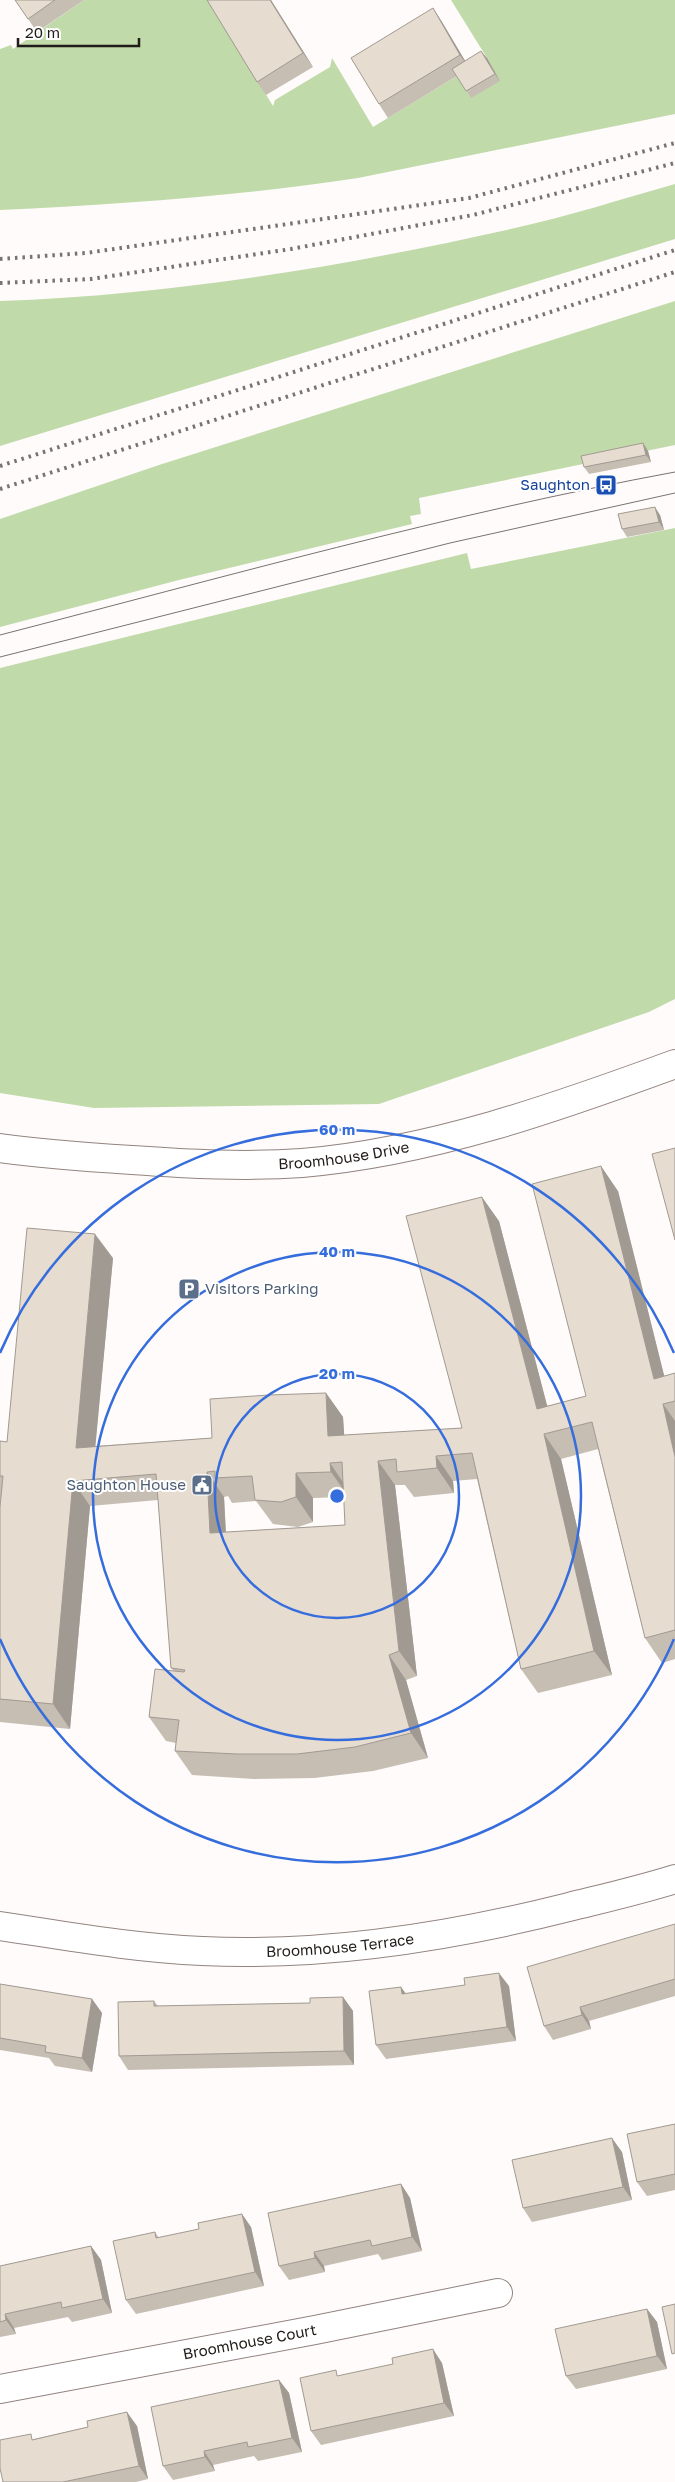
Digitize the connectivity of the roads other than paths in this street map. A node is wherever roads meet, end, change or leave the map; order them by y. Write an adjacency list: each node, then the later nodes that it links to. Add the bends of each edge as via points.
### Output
1 (675, 1064): 2 (street, Broomhouse Drive, via 559,1107 433,1141 303,1163 220,1165 45,1154)
2 (0, 1148)
3 (675, 1879): 4 (street, Broomhouse Terrace, via 460,1932 296,1951 184,1950 126,1945)
4 (0, 1926)
5 (498, 2293): 6 (street, Broomhouse Court)
6 (0, 2389)

